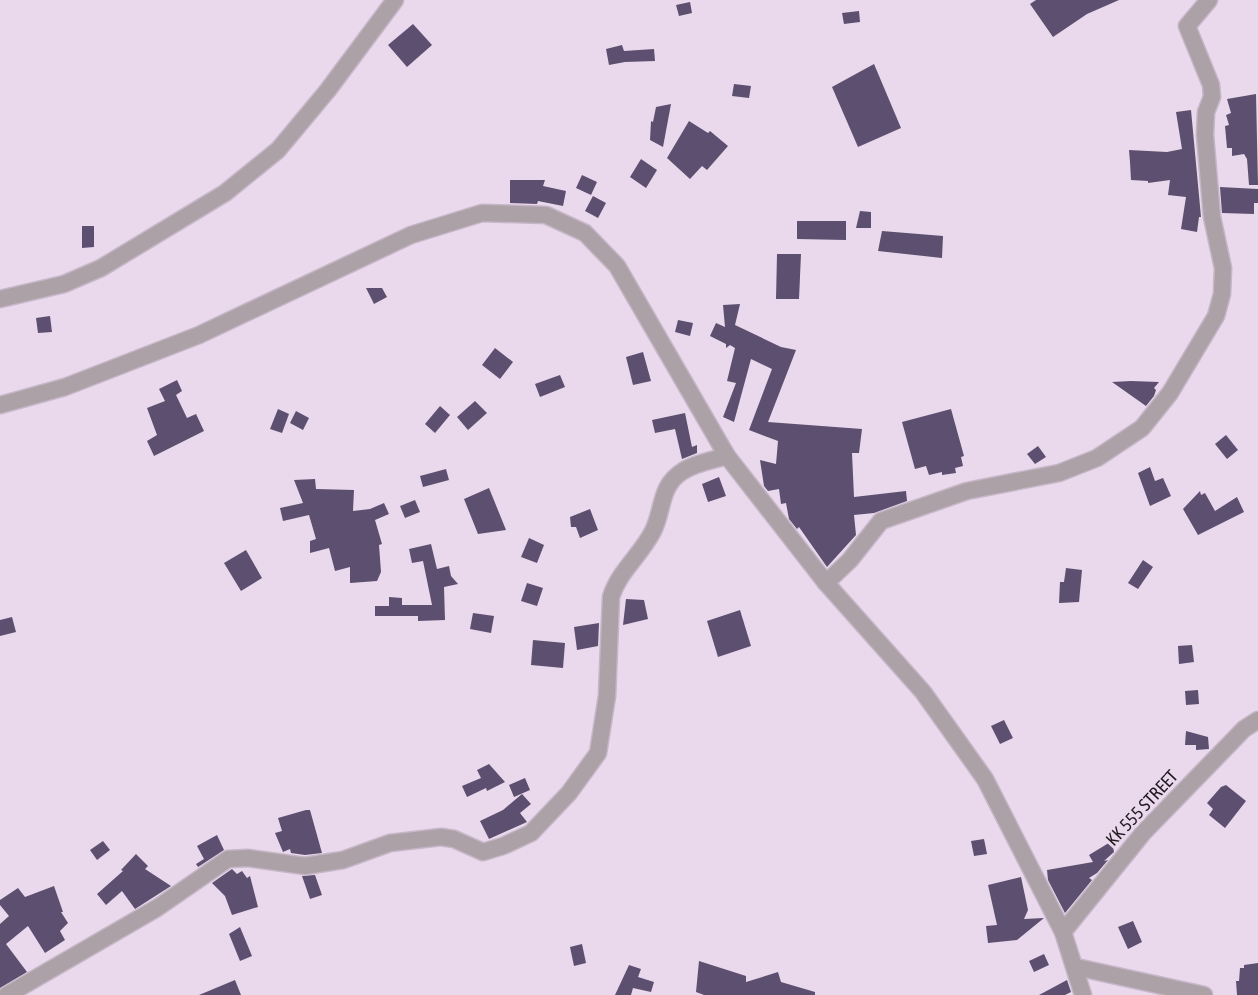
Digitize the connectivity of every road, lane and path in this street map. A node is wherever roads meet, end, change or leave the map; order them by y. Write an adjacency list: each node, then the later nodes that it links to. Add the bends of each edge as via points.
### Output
1 (395, 0): 3 (street, via 278,150 225,194 101,268 64,284)
2 (1209, 0): 6 (street, via 1187,26 1211,85 1205,135 1212,217 1223,268 1222,294 1216,316 1170,393 1143,428 1097,458 1059,473 967,491 881,521)
3 (0, 299)
4 (0, 405): 5 (street, via 65,387 199,335 411,235 482,213 546,215 585,232 617,266)
5 (727, 456): 6 (street); 10 (street, via 683,471 671,482 662,494 652,533 616,582 611,597 607,696 598,753 569,793 531,833 483,852 441,837 390,843 343,860 305,866 228,859 157,908)
6 (826, 583): 8 (street, via 923,692 985,779)
7 (1258, 720): 8 (street, KK 555 STREET, via 1244,729 1143,833)
8 (1063, 932): 9 (street)
9 (1076, 967): 11 (street); 12 (street)
10 (7, 995)
11 (1083, 995)
12 (1204, 995)

